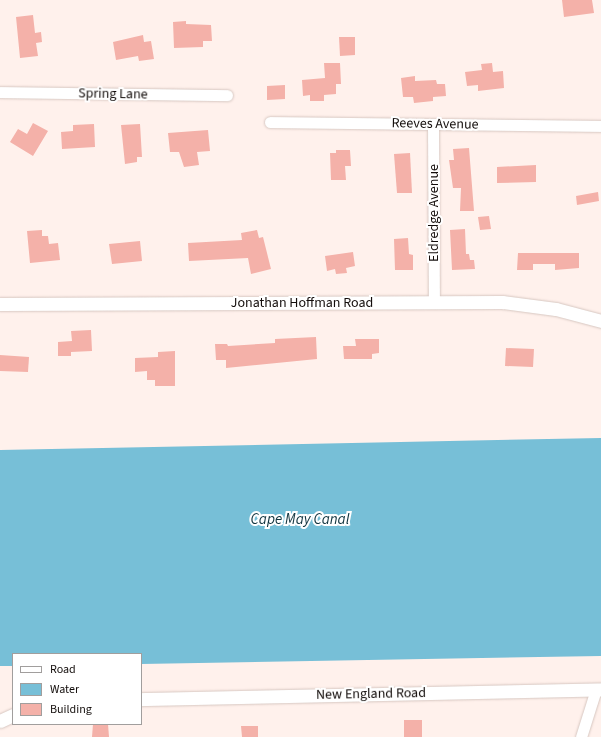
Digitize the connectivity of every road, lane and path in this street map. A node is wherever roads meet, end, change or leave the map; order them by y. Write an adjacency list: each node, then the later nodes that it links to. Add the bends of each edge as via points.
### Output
1 (0, 92): 2 (street, Spring Lane)
2 (227, 95)
3 (270, 122): 4 (street, Reeves Avenue)
4 (433, 124): 5 (street, Reeves Avenue); 6 (street, Eldredge Avenue)
5 (601, 126)
6 (434, 303): 7 (street, Jonathan Hoffman Road); 8 (street, Jonathan Hoffman Road, via 475,301 529,304)
7 (0, 304)
8 (601, 321)
9 (598, 689): 10 (street, New England Road); 13 (street)
10 (142, 699)
11 (12, 716): 12 (street)
12 (0, 722)
13 (581, 737)

